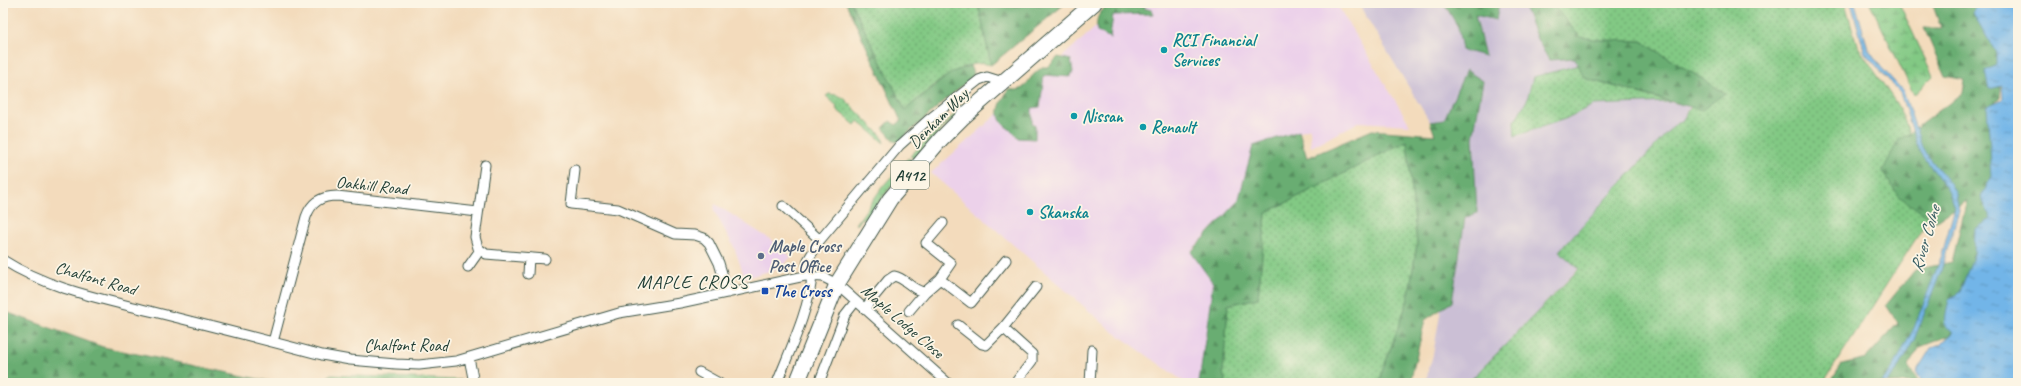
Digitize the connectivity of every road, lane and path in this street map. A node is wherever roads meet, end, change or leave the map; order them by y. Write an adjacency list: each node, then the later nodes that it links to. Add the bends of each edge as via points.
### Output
1 (1094, 3): 2 (main road, Denham Way / A412)
2 (1003, 82): 8 (street, via 987,76 979,80 928,120 899,146); 18 (main road, Denham Way / A412, via 963,117 918,165 890,199)
3 (485, 165): 6 (street)
4 (575, 170): 21 (street, via 571,204 618,210 674,234 704,238 719,263)
5 (783, 206): 8 (street)
6 (478, 212): 9 (street, via 475,237); 27 (street, Oakhill Road, via 337,196 324,197 315,202 306,217)
7 (943, 223): 17 (street, via 926,243 951,263)
8 (820, 240): 16 (street, via 808,260)
9 (480, 250): 10 (street, via 486,254); 14 (street)
10 (529, 258): 11 (street); 15 (street)
11 (544, 259)
12 (3, 260): 27 (street, Chalfont Road, via 73,291)
13 (1006, 260): 17 (street, via 971,302)
14 (468, 267)
15 (528, 274)
16 (809, 276): 18 (street, Chalfont Road, via 823,277); 21 (street, Chalfont Road); 33 (street, via 807,303)
17 (940, 279): 20 (street)
18 (836, 284): 22 (street, Maple Lodge Close); 34 (main road, A412)
19 (1036, 287): 26 (street)
20 (925, 292): 23 (street, via 894,276); 24 (street)
21 (728, 293): 29 (street, Chalfont Road, via 611,315)
22 (856, 301): 23 (street, Maple Lodge Close); 35 (street, via 845,315)
23 (865, 308): 36 (street, Maple Lodge Close)
24 (909, 311)
25 (958, 325): 26 (street, via 982,344 990,343)
26 (1003, 328): 37 (street, via 1032,354 1032,361)
27 (273, 342): 29 (street, Chalfont Road, via 335,358 396,364 444,363)
28 (1092, 350): 38 (street)
29 (469, 358): 31 (street)
30 (699, 372): 32 (street)
31 (474, 383)
32 (719, 383)
33 (777, 383)
34 (797, 383)
35 (819, 383)
36 (948, 383)
37 (1016, 383)
38 (1090, 383)

